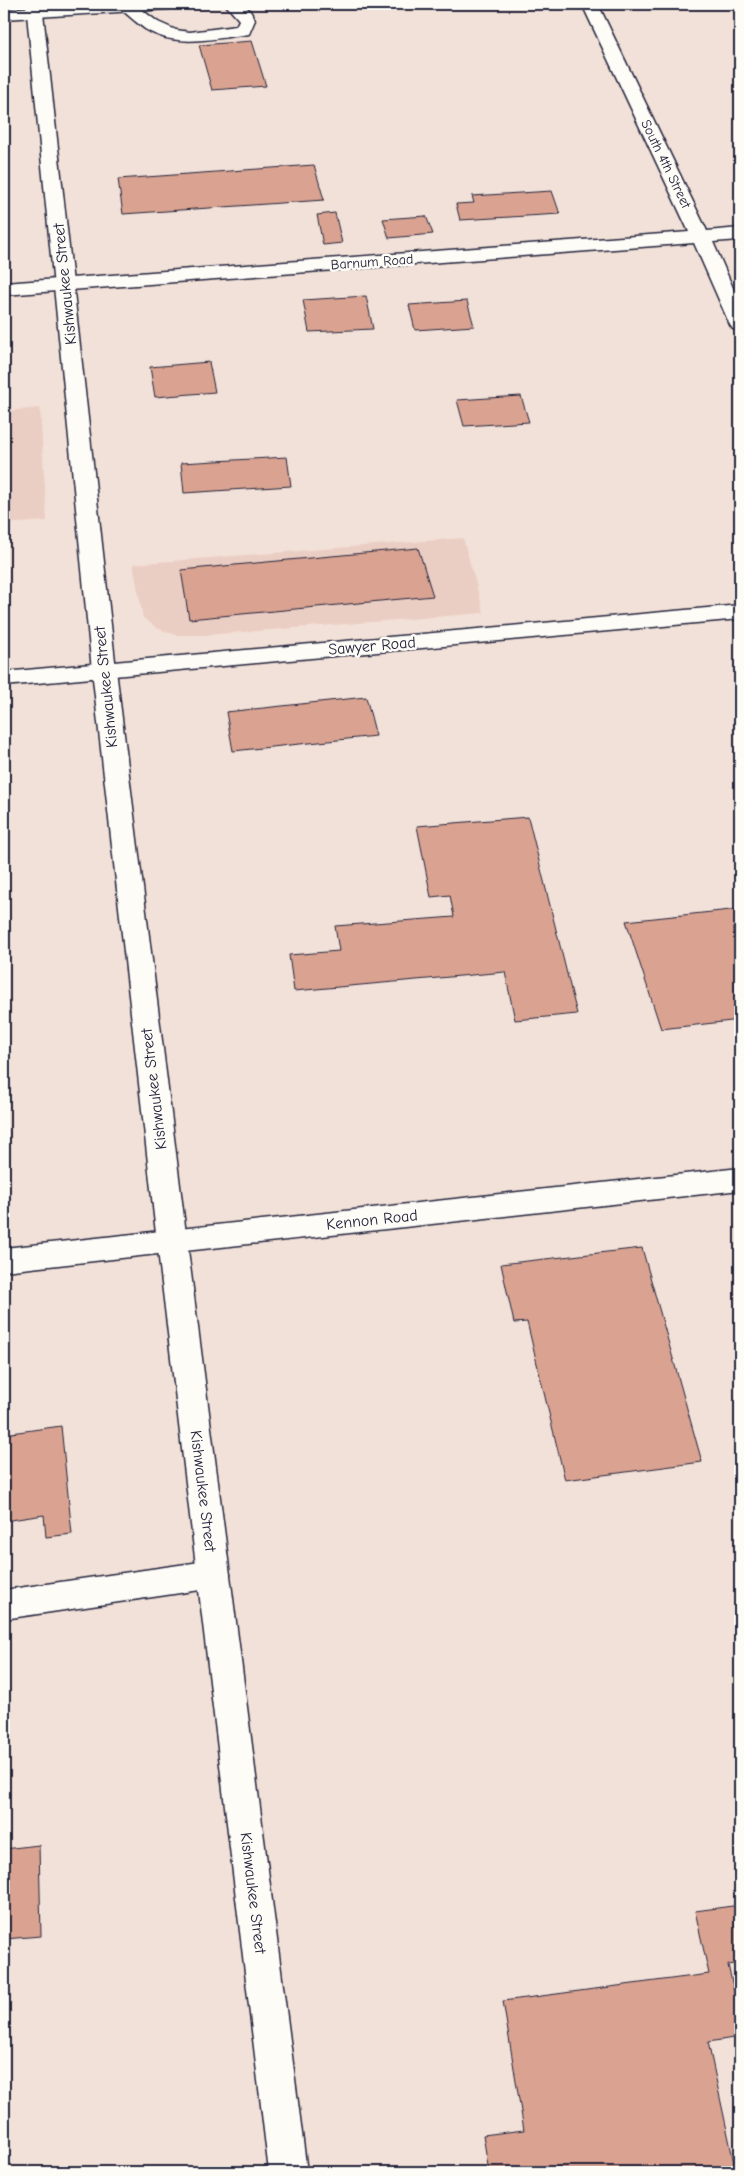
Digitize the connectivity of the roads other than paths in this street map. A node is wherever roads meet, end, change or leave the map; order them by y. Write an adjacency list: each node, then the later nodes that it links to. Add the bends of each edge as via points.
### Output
1 (167, 4): 4 (street)
2 (233, 4): 4 (street, via 247,20 244,30 190,37 162,32)
3 (590, 4): 8 (street, South 4th Street)
4 (127, 6): 5 (street)
5 (35, 8): 6 (street); 9 (street, Kishwaukee Street)
6 (4, 14)
7 (740, 234): 8 (street, Barnum Road)
8 (701, 237): 9 (street, Barnum Road); 11 (street, South 4th Street)
9 (65, 285): 10 (street, Barnum Road); 13 (street, Kishwaukee Street)
10 (4, 289)
11 (740, 325)
12 (740, 612): 13 (street, Sawyer Road)
13 (104, 670): 14 (street, Sawyer Road); 16 (street, Kishwaukee Street)
14 (4, 679)
15 (740, 1179): 16 (street, Kennon Road)
16 (172, 1242): 17 (street, Kennon Road); 18 (street, Kishwaukee Street)
17 (4, 1260)
18 (214, 1574): 19 (street); 20 (street, Kishwaukee Street)
19 (4, 1605)
20 (288, 2172)

